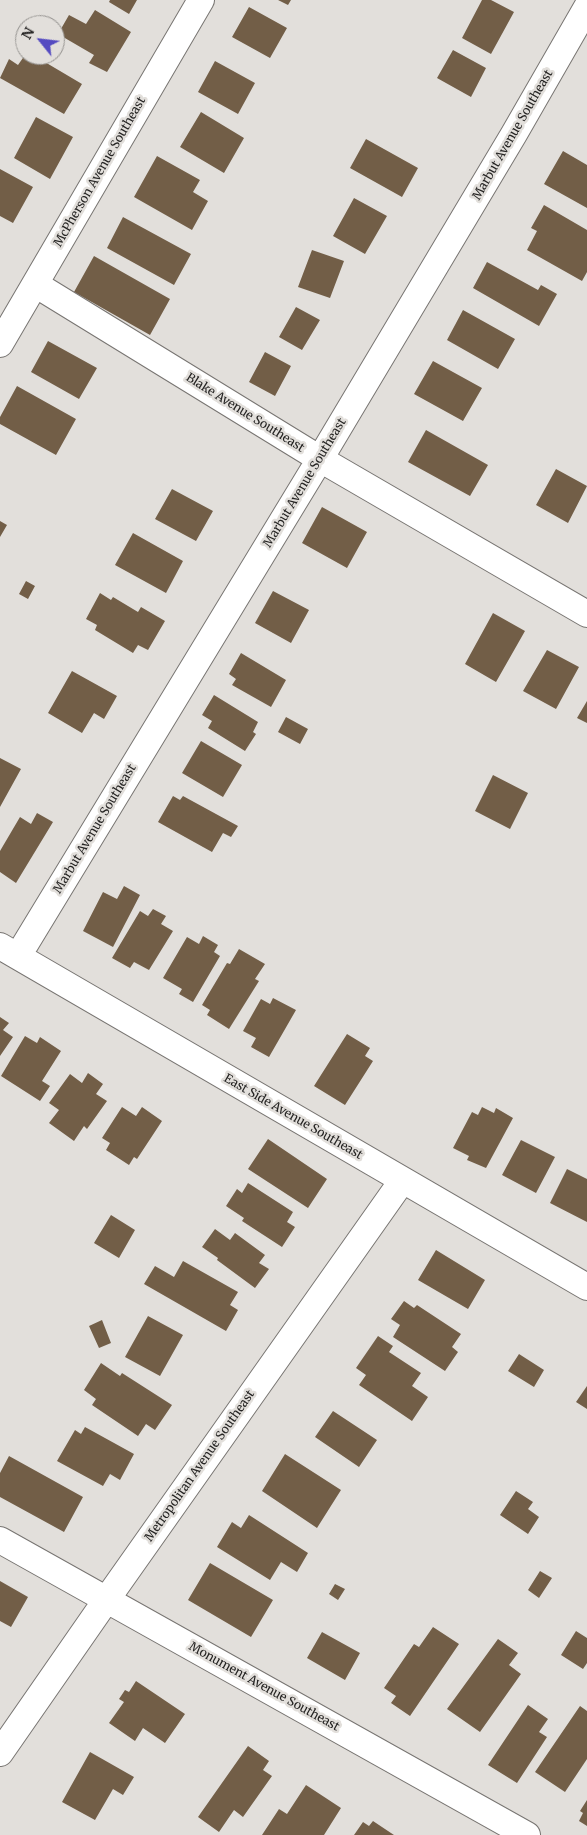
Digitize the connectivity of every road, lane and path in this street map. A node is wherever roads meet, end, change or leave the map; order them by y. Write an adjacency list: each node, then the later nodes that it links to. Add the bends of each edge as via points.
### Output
1 (201, 0): 3 (street, McPherson Avenue Southeast)
2 (587, 7): 5 (street, Marbut Avenue Southeast)
3 (35, 284): 4 (street, McPherson Avenue Southeast); 5 (street, Blake Avenue Southeast)
4 (0, 344)
5 (320, 459): 6 (street, Blake Avenue Southeast); 7 (street, Marbut Avenue Southeast)
6 (587, 614)
7 (9, 951): 8 (street, East Side Avenue Southeast)
8 (402, 1181): 9 (street, East Side Avenue Southeast); 11 (street, Metropolitan Avenue Southeast)
9 (587, 1287)
10 (0, 1540): 11 (street, Monument Avenue Southeast)
11 (107, 1599): 12 (street, Metropolitan Avenue Southeast); 13 (street, Monument Avenue Southeast)
12 (0, 1753)
13 (527, 1835)

